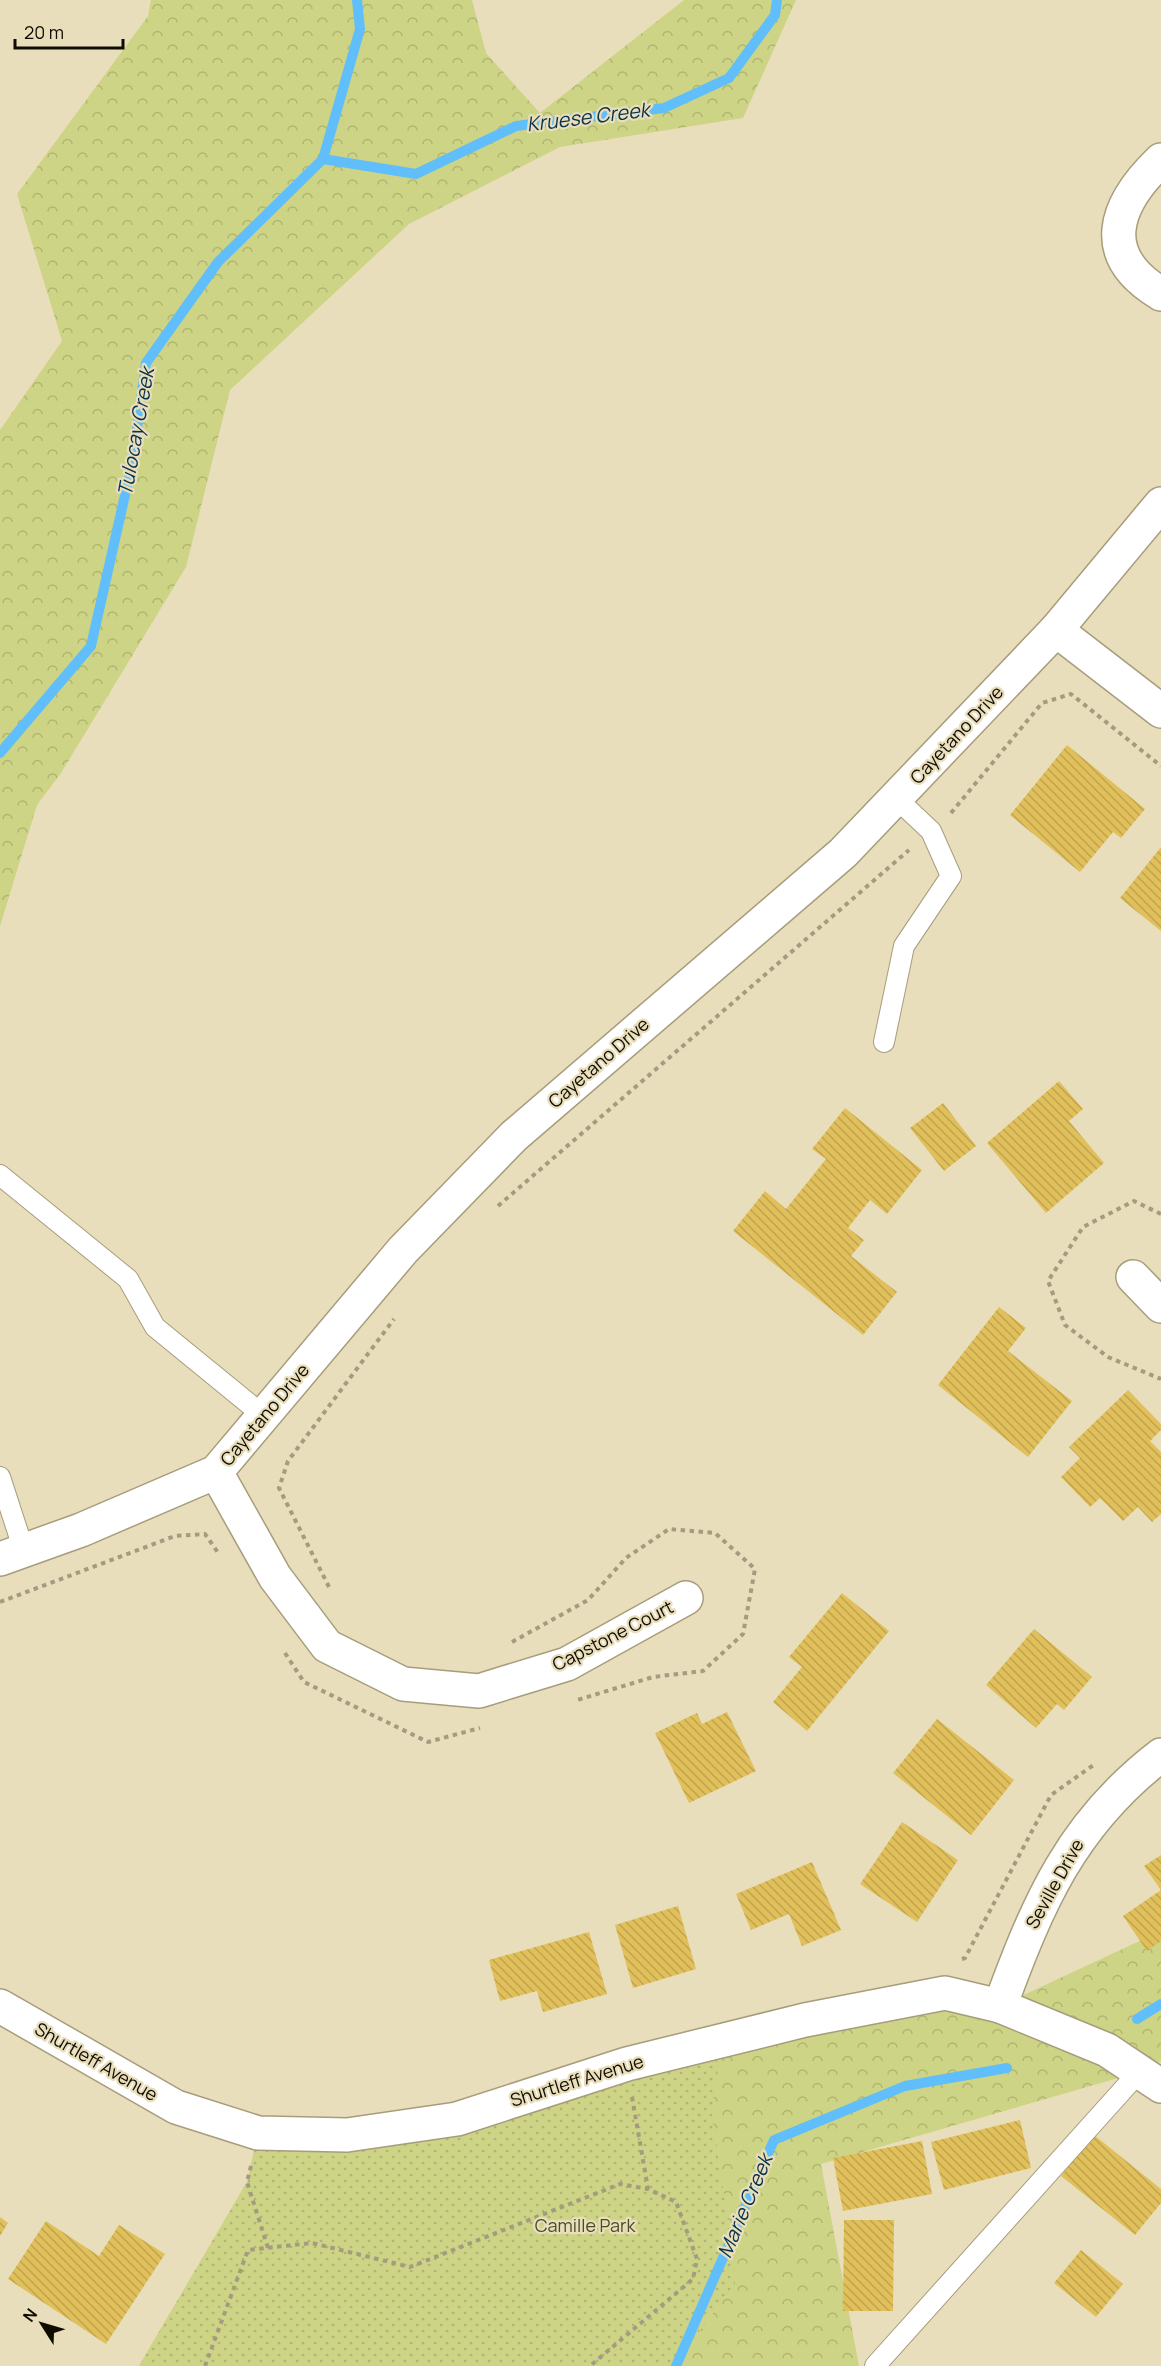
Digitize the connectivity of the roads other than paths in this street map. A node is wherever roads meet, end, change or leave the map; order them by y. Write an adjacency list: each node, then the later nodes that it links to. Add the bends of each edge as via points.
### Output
1 (1161, 160): 2 (street, via 1143,177 1121,210 1118,240 1127,267)
2 (1161, 294)
3 (1161, 504): 4 (street, Cayetano Drive)
4 (1056, 630): 5 (street); 6 (street, Cayetano Drive)
5 (1161, 711)
6 (897, 799): 7 (lane, via 931,831 951,876 904,946); 11 (street, Cayetano Drive, via 843,853 514,1136 403,1250)
7 (884, 1042)
8 (0, 1175): 11 (lane, via 128,1279 155,1327)
9 (1133, 1277): 10 (street)
10 (1161, 1305)
11 (264, 1416): 12 (street, Cayetano Drive)
12 (216, 1472): 14 (street, Cayetano Drive); 15 (street, Capstone Court, via 275,1577 327,1646 403,1684 479,1691 567,1664)
13 (0, 1477): 14 (lane)
14 (12, 1555)
15 (686, 1598)
16 (1161, 1755): 18 (street, Seville Drive, via 1091,1822 1061,1865 1031,1922)
17 (0, 2006): 18 (street, Shurtleff Avenue, via 176,2107 258,2133 346,2135 457,2119 627,2064 804,2020 945,1993)
18 (1000, 2006): 19 (street, Shurtleff Avenue, via 1107,2050)
19 (1150, 2079): 20 (lane)
20 (875, 2366)

